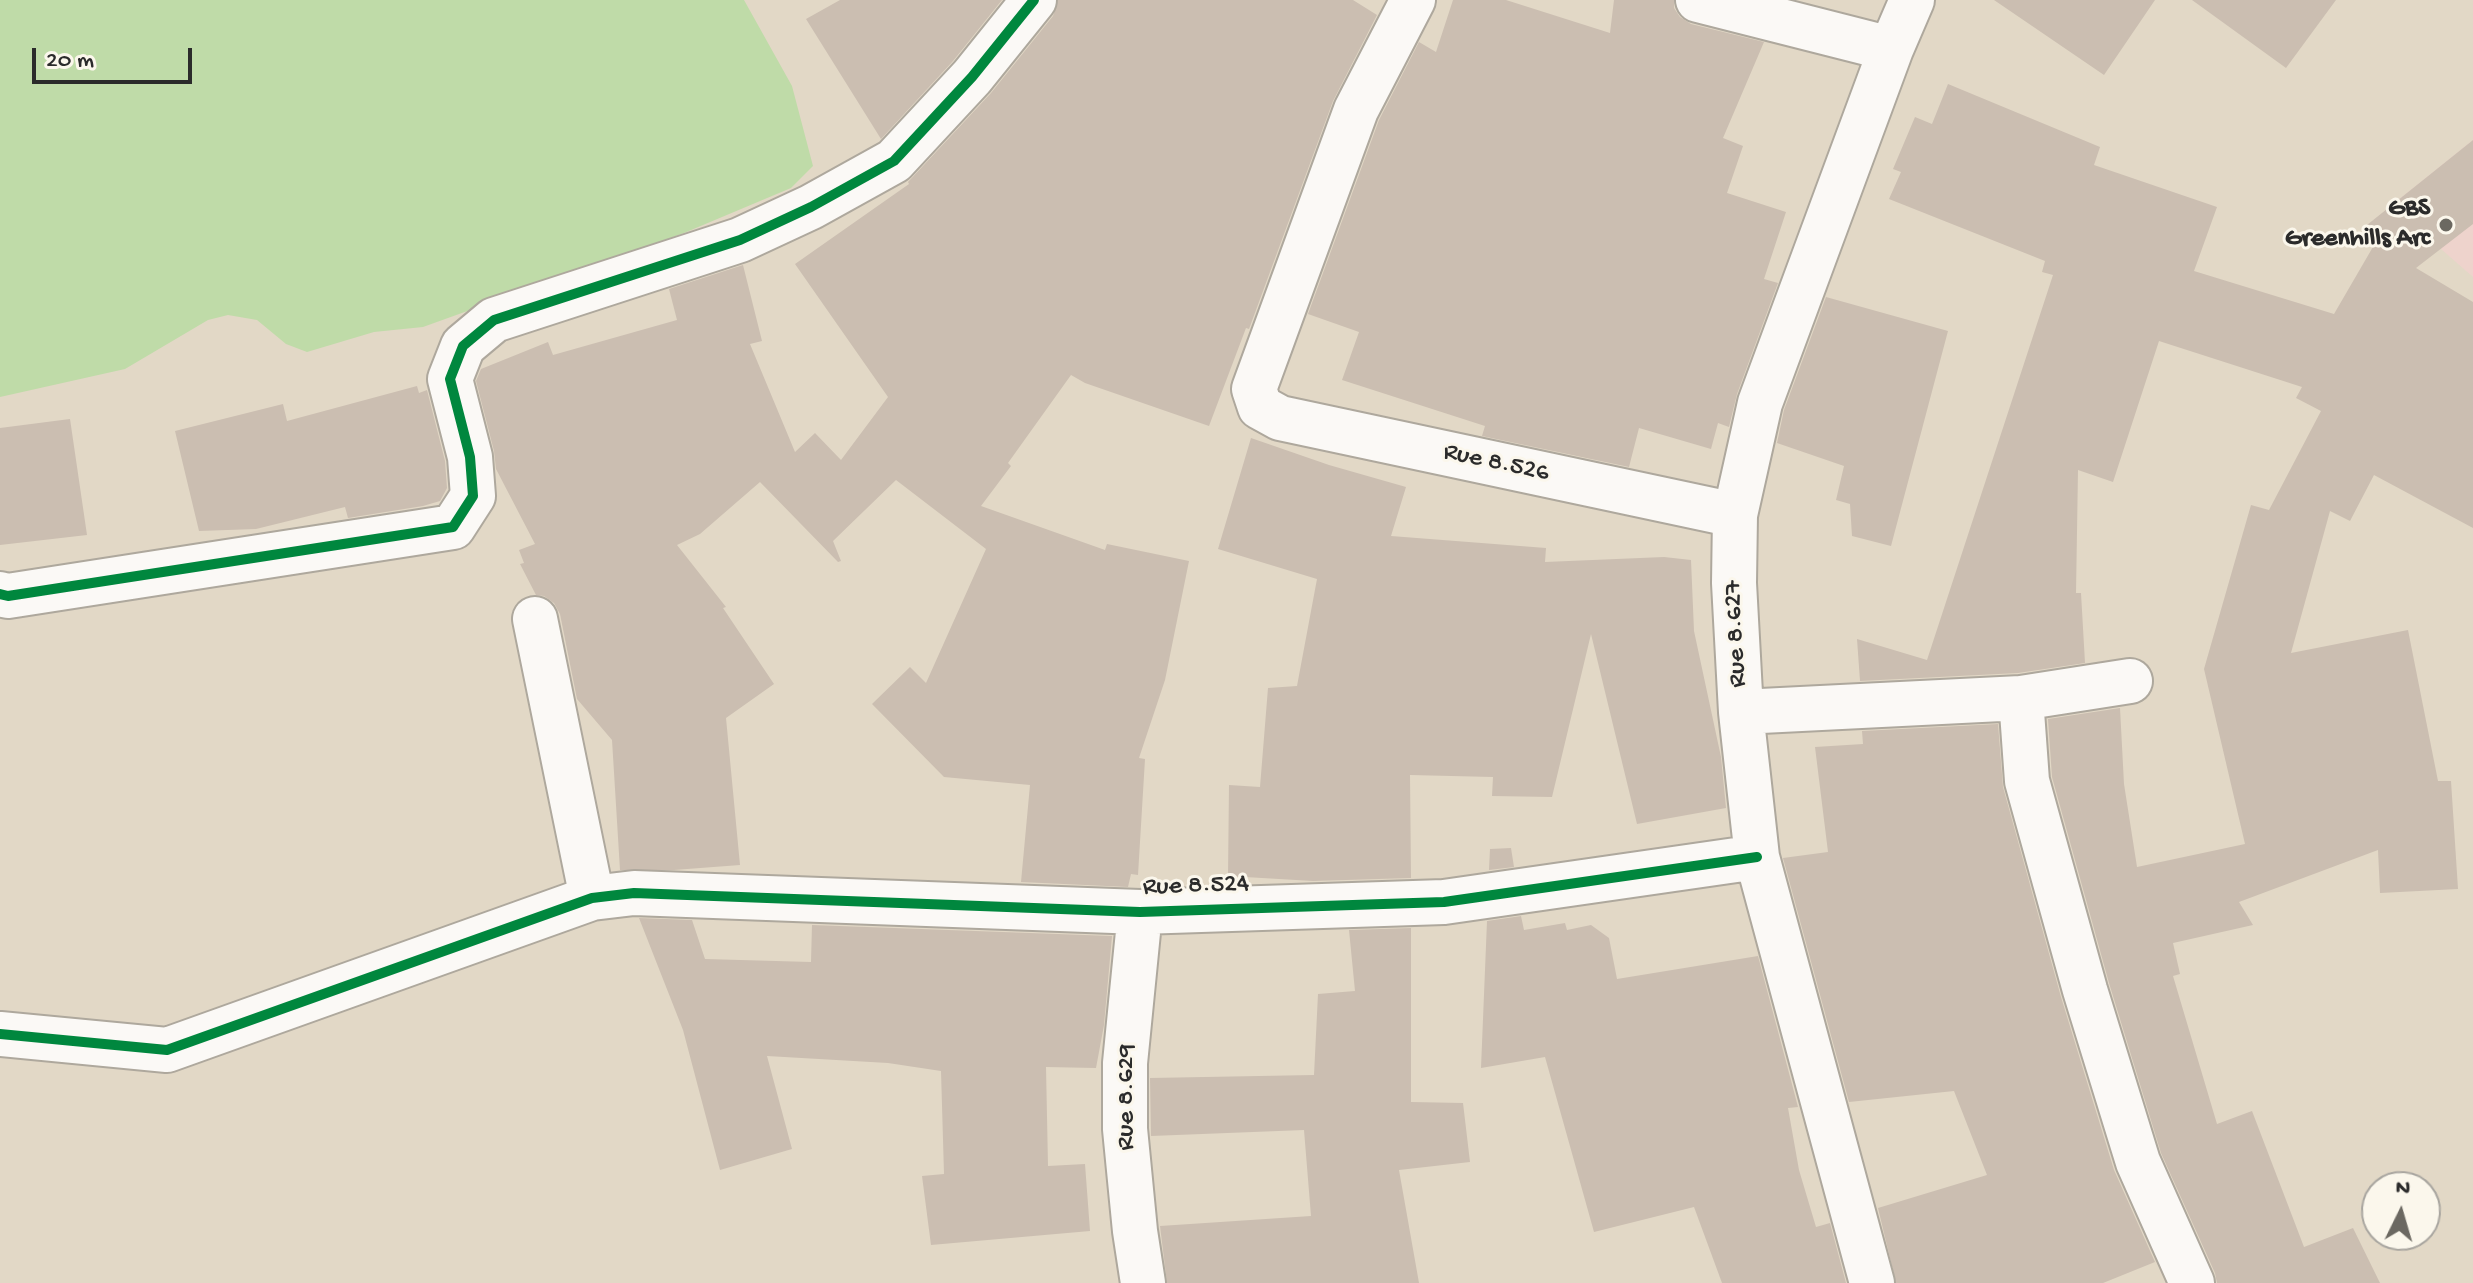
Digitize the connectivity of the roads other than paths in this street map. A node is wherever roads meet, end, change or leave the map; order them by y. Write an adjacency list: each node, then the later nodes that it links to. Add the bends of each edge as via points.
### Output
1 (1034, 0): 7 (street, via 894,161 740,240 494,320 463,346 450,379 470,457 473,496 453,527)
2 (1413, 0): 6 (street, Rue 8.526, via 1356,110 1254,389 1260,407 1280,418)
3 (1698, 0): 5 (street)
4 (1912, 0): 5 (street, Rue 8.627)
5 (1891, 49): 6 (street, Rue 8.627, via 1760,403)
6 (1735, 515): 11 (street, Rue 8.627)
7 (0, 594)
8 (535, 619): 13 (street)
9 (2130, 681): 10 (street)
10 (2021, 698): 11 (street); 18 (street, via 2027,781 2085,990 2138,1162)
11 (1741, 712): 12 (street, Rue 8.627)
12 (1757, 857): 14 (street, Rue 8.524, via 1444,902); 17 (street, Rue 8.627)
13 (592, 898): 14 (street, Rue 8.524, via 634,893); 15 (street, Rue 8.524, via 167,1050)
14 (1140, 912): 16 (street, Rue 8.629, via 1125,1063 1125,1129)
15 (0, 1034)
16 (1143, 1283)
17 (1872, 1283)
18 (2192, 1283)

